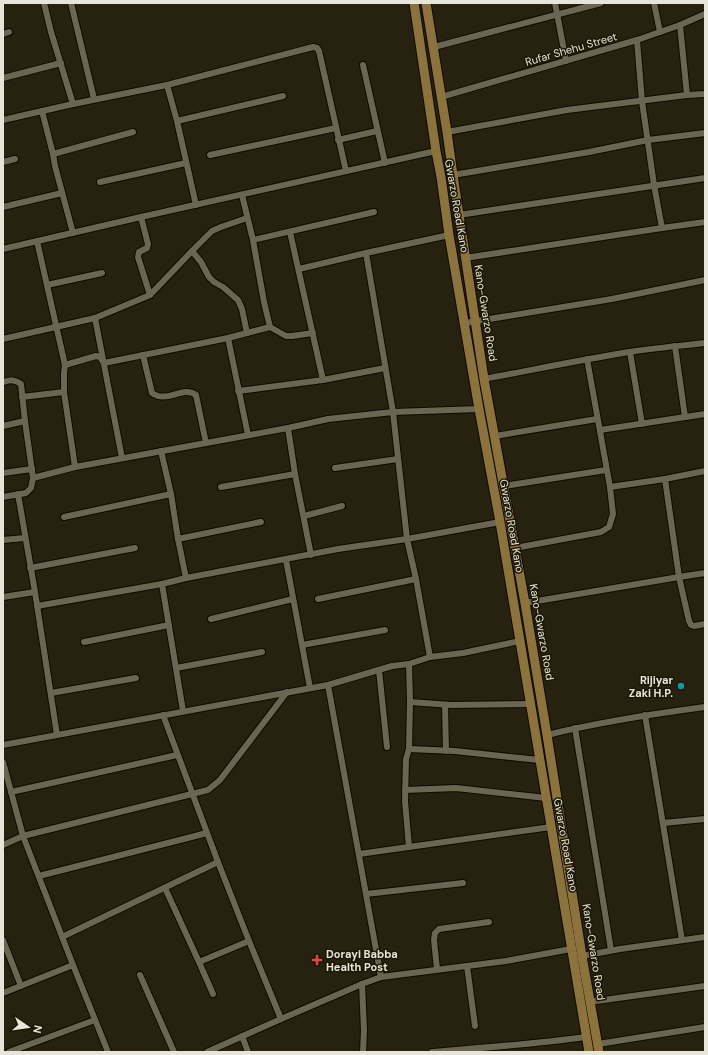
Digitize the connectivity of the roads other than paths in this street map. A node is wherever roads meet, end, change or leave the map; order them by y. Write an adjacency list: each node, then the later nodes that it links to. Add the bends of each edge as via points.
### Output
1 (44, 3): 15 (street)
2 (71, 3): 23 (street)
3 (414, 3): 36 (main road, Gwarzo Road Kano)
4 (426, 3): 13 (main road, Kano-Gwarzo Road)
5 (555, 3): 9 (street)
6 (601, 3): 9 (street)
7 (654, 3): 11 (street)
8 (705, 14): 10 (street, Rufar Shehu Street)
9 (557, 15): 13 (street); 14 (street)
10 (680, 25): 11 (street, Rufar Shehu Street); 20 (street)
11 (660, 32): 12 (street, Rufar Shehu Street)
12 (637, 40): 14 (street, Rufar Shehu Street); 24 (street)
13 (434, 47): 22 (main road, Kano-Gwarzo Road)
14 (566, 61): 22 (street, Rufar Shehu Street)
15 (61, 63): 17 (street); 25 (street)
16 (362, 65): 30 (street)
17 (3, 78)
18 (167, 85): 23 (street); 28 (street); 29 (street, via 284,54 317,48)
19 (705, 94): 20 (street)
20 (687, 95): 24 (street)
21 (284, 96): 28 (street)
22 (441, 97): 32 (main road, Kano-Gwarzo Road)
23 (94, 99): 25 (street)
24 (642, 101): 32 (street, via 567,110); 35 (street)
25 (73, 104): 26 (street)
26 (42, 111): 27 (street); 37 (street)
27 (3, 120)
28 (177, 121): 41 (street)
29 (336, 128): 34 (street); 38 (street)
30 (378, 131): 34 (street); 42 (street)
31 (133, 132): 37 (street)
32 (447, 132): 44 (main road, Kano-Gwarzo Road)
33 (705, 133): 35 (street)
34 (338, 140): 43 (street)
35 (648, 140): 44 (street); 47 (street)
36 (436, 151): 42 (street); 60 (main road, Gwarzo Road Kano)
37 (53, 154): 48 (street)
38 (210, 155)
39 (15, 159): 40 (street)
40 (3, 162)
41 (186, 163): 46 (street); 50 (street)
42 (385, 163): 43 (street)
43 (346, 171): 49 (street)
44 (453, 175): 53 (main road, Kano-Gwarzo Road)
45 (705, 178): 47 (street)
46 (100, 182)
47 (654, 185): 53 (street); 57 (street)
48 (62, 193): 51 (street); 59 (street)
49 (242, 195): 50 (street); 55 (street)
50 (196, 205): 54 (street)
51 (3, 207)
52 (374, 212): 58 (street)
53 (459, 215): 66 (main road, Kano-Gwarzo Road)
54 (141, 217): 59 (street); 71 (street, via 148,244 147,248 139,252 138,257)
55 (247, 218): 61 (street); 64 (street, via 212,231)
56 (705, 222): 57 (street)
57 (662, 228): 66 (street)
58 (290, 232): 61 (street); 67 (street)
59 (73, 233): 62 (street)
60 (450, 235): 65 (street); 74 (main road, Gwarzo Road Kano)
61 (253, 240): 76 (street)
62 (37, 241): 63 (street); 70 (street)
63 (3, 249)
64 (192, 251): 71 (street); 77 (street, via 209,277 238,300)
65 (366, 253): 67 (street); 88 (street)
66 (465, 258): 73 (main road, Kano-Gwarzo Road)
67 (299, 269): 78 (street)
68 (102, 273): 70 (street)
69 (705, 280): 73 (street)
70 (47, 285): 75 (street)
71 (150, 295): 72 (street)
72 (95, 318): 75 (street); 86 (street)
73 (475, 322): 74 (street); 90 (main road, Kano-Gwarzo Road)
74 (465, 323): 95 (main road, Gwarzo Road Kano)
75 (57, 327): 80 (street); 87 (street)
76 (270, 327): 77 (street); 78 (street, via 286,336)
77 (247, 333): 79 (street)
78 (313, 333): 89 (street)
79 (228, 338): 84 (street); 92 (street)
80 (3, 339)
81 (705, 343): 82 (street)
82 (675, 346): 83 (street); 98 (street)
83 (630, 352): 85 (street); 101 (street)
84 (143, 355): 86 (street); 107 (street, via 152,393 165,397 188,391 196,395)
85 (587, 359): 90 (street); 99 (street)
86 (104, 363): 87 (street, via 98,356); 109 (street)
87 (65, 365): 93 (street)
88 (385, 368): 89 (street); 96 (street)
89 (324, 380): 92 (street)
90 (484, 380): 106 (main road, Kano-Gwarzo Road)
91 (3, 382): 94 (street, via 12,380 21,384)
92 (238, 391): 105 (street)
93 (64, 392): 94 (street); 111 (street)
94 (22, 397): 100 (street)
95 (479, 409): 96 (street); 130 (main road, Gwarzo Road Kano)
96 (393, 412): 103 (street, via 328,419); 110 (street)
97 (705, 414): 98 (street)
98 (685, 417): 101 (street)
99 (597, 419): 104 (street); 106 (street)
100 (25, 421): 102 (street); 113 (street)
101 (642, 424): 104 (street)
102 (3, 426)
103 (288, 428): 105 (street); 117 (street)
104 (600, 430): 114 (street)
105 (248, 435): 107 (street)
106 (495, 436): 120 (main road, Kano-Gwarzo Road)
107 (206, 443): 108 (street)
108 (161, 451): 109 (street); 124 (street)
109 (122, 458): 111 (street)
110 (398, 460): 112 (street); 133 (street)
111 (75, 467): 118 (street)
112 (335, 468)
113 (32, 469): 116 (street); 118 (street)
114 (606, 470): 120 (street); 122 (street)
115 (705, 471): 119 (street)
116 (3, 473)
117 (295, 474): 121 (street); 127 (street)
118 (33, 478): 123 (street, via 26,493)
119 (664, 479): 122 (street); 141 (street)
120 (504, 486): 136 (main road, Kano-Gwarzo Road)
121 (221, 487)
122 (610, 487): 136 (street, via 613,514 609,527 602,532)
123 (18, 494): 125 (street); 131 (street)
124 (171, 494): 128 (street); 132 (street)
125 (3, 497)
126 (342, 506): 127 (street)
127 (304, 516): 137 (street)
128 (64, 517)
129 (262, 522): 132 (street)
130 (500, 522): 133 (street); 155 (main road, Gwarzo Road Kano)
131 (25, 538): 134 (street); 139 (street)
132 (178, 539): 142 (street)
133 (407, 539): 137 (street); 143 (street)
134 (3, 540)
135 (135, 548): 139 (street)
136 (515, 548): 149 (main road, Kano-Gwarzo Road)
137 (310, 555): 138 (street)
138 (286, 560): 142 (street); 147 (street)
139 (30, 568): 145 (street)
140 (705, 573): 141 (street)
141 (679, 577): 149 (street); 152 (street, via 691,625)
142 (186, 578): 144 (street)
143 (416, 579): 148 (street); 159 (street)
144 (162, 584): 150 (street); 153 (street)
145 (35, 592): 146 (street); 150 (street)
146 (3, 597)
147 (293, 599): 151 (street); 157 (street)
148 (318, 599)
149 (525, 603): 177 (main road, Kano-Gwarzo Road)
150 (37, 606): 167 (street)
151 (211, 618)
152 (705, 624)
153 (169, 625): 156 (street); 161 (street)
154 (385, 630): 157 (street)
155 (520, 641): 159 (street); 169 (main road, Gwarzo Road Kano)
156 (84, 642)
157 (302, 645): 165 (street)
158 (262, 652): 161 (street)
159 (430, 657): 160 (street)
160 (409, 664): 162 (street); 168 (street)
161 (176, 668): 172 (street)
162 (379, 670): 164 (street); 179 (street)
163 (136, 678): 167 (street)
164 (328, 685): 165 (street); 196 (street)
165 (310, 688): 166 (street)
166 (287, 692): 172 (street); 187 (street, via 220,780 208,790)
167 (50, 693): 176 (street)
168 (410, 702): 170 (street); 180 (street)
169 (530, 704): 170 (street); 183 (main road, Gwarzo Road Kano)
170 (445, 705): 181 (street)
171 (705, 707): 174 (street)
172 (183, 711): 173 (street)
173 (163, 715): 176 (street); 182 (street)
174 (645, 715): 175 (street); 190 (street)
175 (575, 728): 177 (street); 211 (street)
176 (57, 735): 178 (street)
177 (547, 735): 201 (main road, Kano-Gwarzo Road)
178 (3, 745)
179 (387, 747)
180 (409, 749): 181 (street); 185 (street)
181 (446, 751): 183 (street)
182 (177, 755): 186 (street); 187 (street)
183 (540, 760): 188 (main road, Gwarzo Road Kano)
184 (3, 762): 186 (street)
185 (405, 790): 188 (street, via 456,788); 195 (street)
186 (11, 792): 193 (street)
187 (192, 794): 192 (street); 193 (street)
188 (546, 798): 191 (main road, Gwarzo Road Kano)
189 (705, 819): 190 (street)
190 (663, 823): 208 (street)
191 (551, 827): 195 (street); 202 (main road, Gwarzo Road Kano)
192 (207, 833): 197 (street); 198 (street)
193 (24, 836): 194 (street); 198 (street)
194 (3, 845)
195 (409, 847): 196 (street)
196 (359, 854): 203 (street)
197 (218, 862): 200 (street); 209 (street)
198 (39, 876): 205 (street)
199 (463, 884): 203 (street)
200 (165, 888): 205 (street); 213 (street)
201 (571, 890): 202 (main road); 212 (main road, Kano-Gwarzo Road)
202 (562, 893): 210 (main road, Gwarzo Road Kano)
203 (366, 894): 218 (street)
204 (489, 922): 216 (street, via 439,929 434,940)
205 (62, 937): 214 (street)
206 (705, 937): 208 (street)
207 (3, 940): 220 (street)
208 (682, 940): 211 (street)
209 (249, 941): 213 (street); 225 (street)
210 (571, 949): 215 (street); 230 (main road, Gwarzo Road Kano)
211 (611, 950): 212 (street)
212 (582, 956): 224 (main road, Kano-Gwarzo Road)
213 (199, 962): 223 (street)
214 (73, 965): 220 (street); 226 (street)
215 (466, 966): 216 (street); 227 (street)
216 (437, 969): 218 (street)
217 (140, 975): 235 (street)
218 (381, 977): 219 (street)
219 (362, 984): 225 (street); 238 (street)
220 (21, 986): 222 (street)
221 (705, 986): 224 (street)
222 (3, 993)
223 (213, 994)
224 (589, 1002): 231 (main road, Kano-Gwarzo Road)
225 (281, 1018): 229 (street)
226 (95, 1020): 233 (street); 234 (street)
227 (475, 1026)
228 (705, 1028): 231 (street)
229 (242, 1036): 236 (street); 237 (street)
230 (586, 1037): 232 (street); 240 (main road, Gwarzo Road Kano)
231 (598, 1048)
232 (459, 1051): 239 (street)
233 (9, 1052)
234 (108, 1052)
235 (174, 1052)
236 (207, 1052)
237 (248, 1052)
238 (363, 1052)
239 (432, 1052)
240 (589, 1052)

